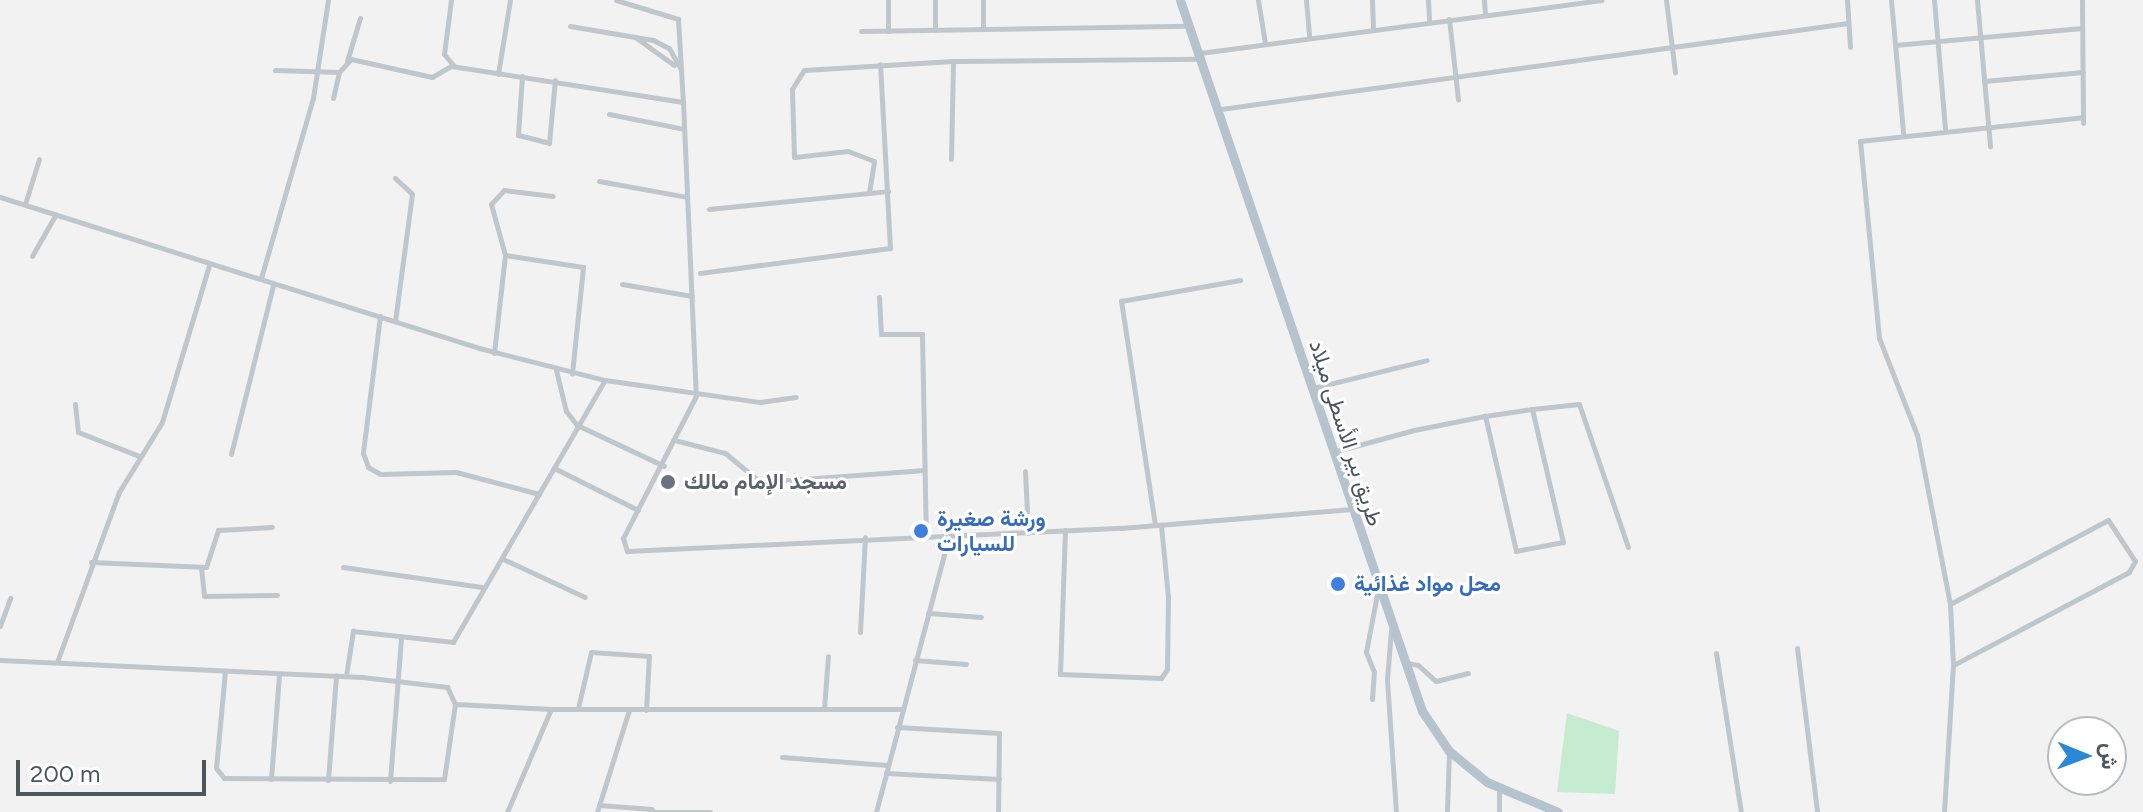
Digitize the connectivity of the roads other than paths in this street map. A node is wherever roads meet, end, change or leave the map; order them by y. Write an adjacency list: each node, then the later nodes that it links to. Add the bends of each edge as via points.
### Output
1 (328, 0): 52 (street)
2 (451, 0): 50 (street, via 444,50)
3 (510, 0): 57 (street)
4 (616, 0): 23 (street)
5 (658, 0): 23 (street)
6 (888, 0): 36 (street)
7 (935, 0): 34 (street)
8 (983, 0): 32 (street)
9 (1180, 0): 30 (main road, طريق بير الأسطى ميلاد)
10 (1258, 0): 41 (street)
11 (1306, 0): 38 (street)
12 (1372, 0): 33 (street)
13 (1428, 0): 27 (street)
14 (1484, 0): 24 (street)
15 (1602, 0): 22 (street)
16 (1666, 0): 43 (street)
17 (1847, 0): 28 (street)
18 (1891, 0): 42 (street)
19 (1934, 0): 40 (street)
20 (1977, 0): 39 (street)
21 (2082, 0): 31 (street)
22 (1545, 4): 24 (street)
23 (657, 10): 53 (street, via 680,21)
24 (1485, 15): 26 (street)
25 (360, 18): 46 (street)
26 (1449, 19): 27 (street); 59 (street)
27 (1429, 22): 33 (street)
28 (1848, 23): 43 (street); 44 (street)
29 (570, 26): 37 (street)
30 (1190, 26): 32 (street); 45 (main road, طريق بير الأسطى ميلاد)
31 (2082, 28): 39 (street); 56 (street)
32 (983, 29): 34 (street)
33 (1373, 29): 38 (street)
34 (935, 30): 36 (street)
35 (861, 31): 36 (street)
36 (888, 31)
37 (634, 36): 49 (street); 49 (street, via 665,45)
38 (1309, 37): 41 (street)
39 (1980, 37): 40 (street); 61 (street)
40 (1938, 41): 42 (street); 69 (street)
41 (1265, 43): 45 (street)
42 (1895, 45): 70 (street)
43 (1672, 47): 55 (street); 59 (street)
44 (1850, 47)
45 (1202, 56): 47 (street); 65 (main road, طريق بير الأسطى ميلاد)
46 (347, 61): 50 (street, via 432,77); 54 (street)
47 (953, 61): 48 (street); 73 (street)
48 (880, 64): 76 (street); 77 (street, via 804,70 792,89 794,157 848,151 852,158 874,161)
49 (674, 65): 53 (street)
50 (454, 66): 57 (street)
51 (275, 70): 52 (street)
52 (319, 70): 54 (street); 88 (street)
53 (681, 71): 64 (street)
54 (339, 72): 62 (street)
55 (1675, 72)
56 (2083, 72): 61 (street); 67 (street, via 2083,120)
57 (498, 74): 58 (street)
58 (522, 76): 60 (street); 60 (street, via 518,135 549,143)
59 (1456, 76): 63 (street); 65 (street)
60 (555, 80): 64 (street)
61 (1984, 81): 67 (street)
62 (333, 98)
63 (1458, 99)
64 (683, 102): 68 (street)
65 (1221, 109): 101 (main road, طريق بير الأسطى ميلاد)
66 (609, 114): 68 (street)
67 (1988, 125): 69 (street); 71 (street)
68 (684, 129): 80 (street)
69 (1945, 129): 70 (street)
70 (1903, 133): 136 (street, via 1860,141 1878,331 1917,435)
71 (1990, 146)
72 (39, 159): 81 (street)
73 (951, 159)
74 (395, 178): 95 (street, via 412,194)
75 (599, 181): 80 (street)
76 (888, 191): 77 (street); 87 (street, via 888,250)
77 (869, 193): 82 (street)
78 (553, 196): 84 (street, via 496,194 490,214)
79 (0, 197): 81 (street)
80 (688, 198): 92 (street)
81 (25, 204): 83 (street)
82 (709, 209)
83 (56, 214): 85 (street); 86 (street)
84 (505, 255): 96 (street); 99 (street, via 583,267)
85 (32, 256)
86 (209, 265): 88 (street); 111 (street, via 162,422)
87 (700, 273)
88 (261, 278): 91 (street)
89 (1240, 280): 119 (street, via 1121,301)
90 (622, 284): 92 (street)
91 (273, 285): 94 (street); 110 (street)
92 (692, 296): 102 (street)
93 (879, 297): 114 (street, via 881,334 922,334)
94 (380, 316): 95 (street); 116 (street, via 363,453 368,467 380,474 456,472)
95 (395, 321): 96 (street)
96 (494, 353): 98 (street)
97 (1427, 360): 101 (street)
98 (556, 370): 99 (street); 107 (street, via 566,411)
99 (572, 373): 100 (street)
100 (605, 380): 102 (street); 107 (street)
101 (1313, 388): 109 (main road, طريق بير الأسطى ميلاد)
102 (696, 396): 103 (street, via 767,403); 108 (street)
103 (796, 397)
104 (75, 404): 111 (street, via 78,432)
105 (1532, 409): 106 (street); 106 (street, via 1566,537 1521,552 1514,548); 126 (street, via 1579,404)
106 (1485, 416): 109 (street)
107 (577, 425): 112 (street); 113 (street)
108 (678, 441): 112 (street); 114 (street, via 725,453 760,482)
109 (1333, 452): 117 (main road, طريق بير الأسطى ميلاد)
110 (231, 454)
111 (139, 456): 128 (street)
112 (664, 466): 118 (street)
113 (554, 468): 116 (street); 118 (street)
114 (925, 470): 123 (street)
115 (1025, 471): 122 (street)
116 (539, 494): 127 (street)
117 (1352, 509): 119 (street); 132 (main road, طريق بير الأسطى ميلاد)
118 (638, 510): 125 (street, via 623,538 627,551)
119 (1158, 524): 121 (street); 121 (street, via 1168,597 1167,669 1161,678 1060,674)
120 (272, 527): 129 (street, via 218,530 211,562)
121 (1065, 530): 122 (street)
122 (1028, 533): 124 (street)
123 (926, 535): 124 (street); 125 (street)
124 (949, 535): 137 (street)
125 (865, 537): 141 (street)
126 (1628, 547)
127 (503, 559): 131 (street); 134 (street)
128 (91, 562): 129 (street); 148 (street)
129 (201, 567): 133 (street, via 204,596)
130 (343, 567): 131 (street)
131 (482, 587): 142 (street, via 453,642)
132 (1378, 588): 140 (main road, طريق بير الأسطى ميلاد); 158 (street, via 1366,652 1374,672)
133 (277, 595)
134 (585, 597)
135 (10, 598): 139 (street)
136 (1950, 604): 151 (street); 151 (street, via 2108,520 2135,561 2129,572)
137 (928, 613): 138 (street); 147 (street)
138 (981, 617)
139 (0, 626)
140 (1391, 629): 149 (main road, طريق بير الأسطى ميلاد); 183 (street, via 1387,680)
141 (860, 632)
142 (401, 638): 156 (street, via 351,632); 157 (street)
143 (1797, 648): 188 (street)
144 (1716, 653): 187 (street)
145 (828, 656): 162 (street)
146 (0, 660): 148 (street)
147 (915, 660): 150 (street); 163 (street)
148 (57, 662): 152 (street)
149 (1402, 663): 153 (street, via 1418,665 1436,681); 167 (main road, طريق بير الأسطى ميلاد, via 1422,711)
150 (966, 664)
151 (1953, 665): 189 (street)
152 (225, 671): 154 (street); 171 (street, via 217,772 224,778)
153 (1468, 673)
154 (279, 674): 155 (street); 171 (street)
155 (336, 675): 156 (street); 173 (street)
156 (346, 676): 157 (street)
157 (396, 680): 159 (street, via 452,689); 174 (street)
158 (1372, 699)
159 (455, 704): 161 (street); 174 (street, via 446,777)
160 (578, 708): 161 (street); 164 (street); 165 (street, via 591,652 649,656)
161 (551, 709): 178 (street)
162 (824, 709): 163 (street); 165 (street)
163 (902, 709): 166 (street)
164 (629, 710): 165 (street); 176 (street)
165 (646, 710)
166 (897, 727): 169 (street); 172 (street, via 998,732)
167 (1449, 751): 175 (main road, طريق بير الأسطى ميلاد); 184 (street)
168 (782, 757): 169 (street)
169 (887, 765): 170 (street)
170 (886, 773): 172 (street); 181 (street)
171 (271, 779): 173 (street)
172 (999, 779): 182 (street)
173 (328, 780): 174 (street)
174 (390, 781)
175 (1499, 790): 185 (street); 186 (main road, طريق بير الأسطى ميلاد)
176 (599, 805): 177 (street); 179 (street)
177 (651, 810): 180 (street)
178 (507, 812)
179 (597, 812)
180 (710, 812)
181 (876, 812)
182 (998, 812)
183 (1396, 812)
184 (1447, 812)
185 (1499, 812)
186 (1558, 812)
187 (1741, 812)
188 (1817, 812)
189 (1944, 812)

